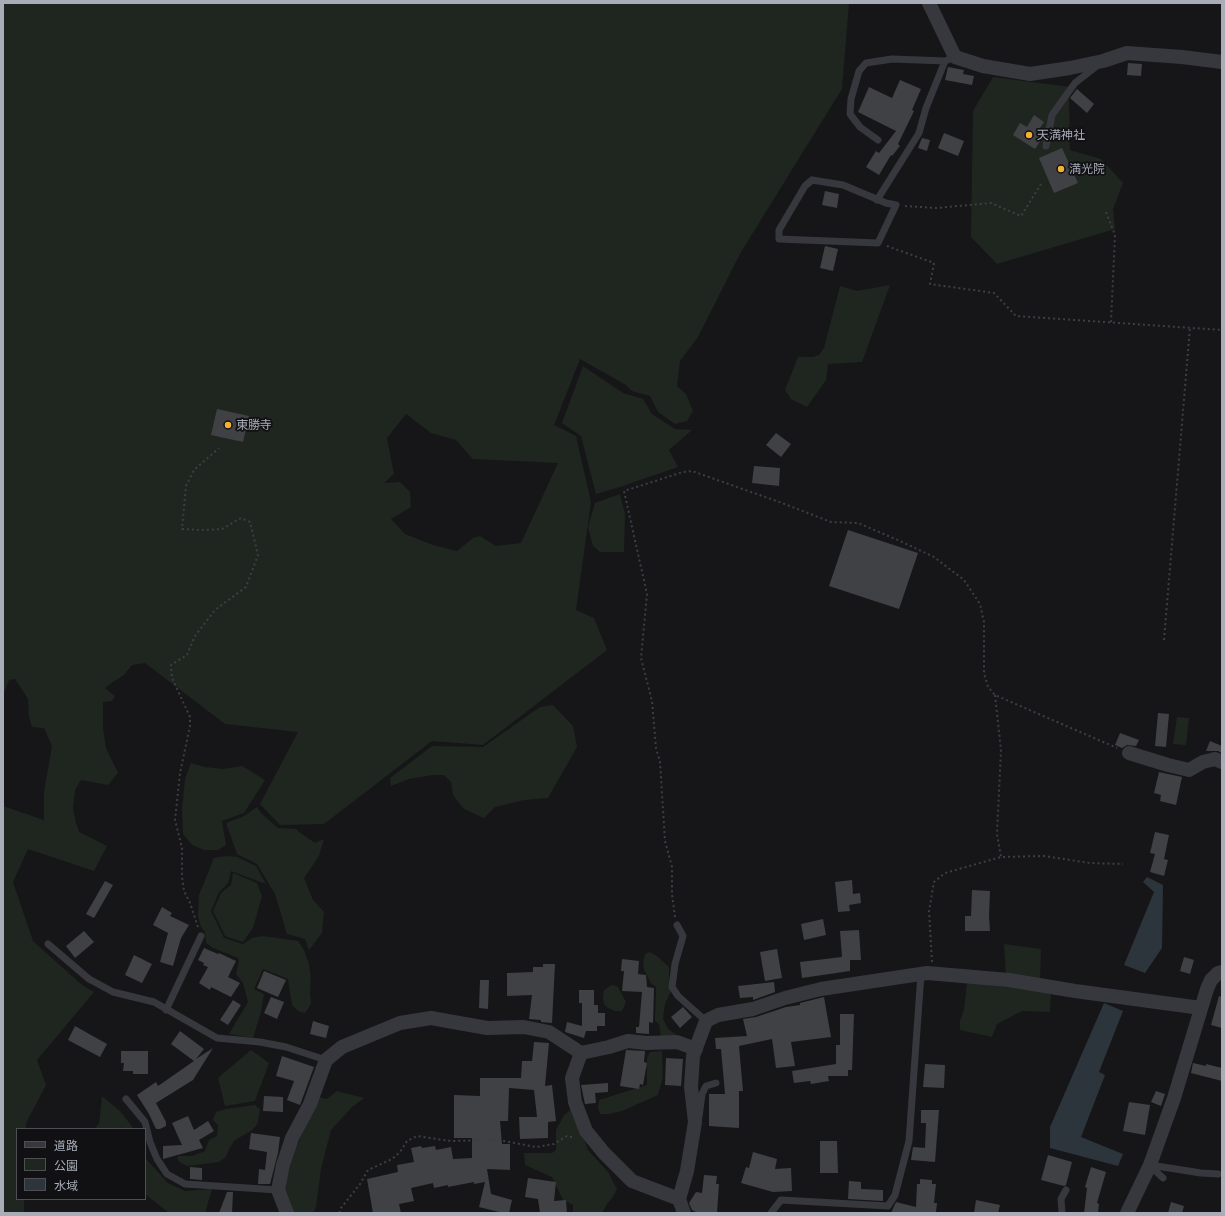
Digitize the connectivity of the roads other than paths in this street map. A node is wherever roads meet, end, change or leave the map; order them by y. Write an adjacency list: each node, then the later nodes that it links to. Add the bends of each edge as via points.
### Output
1 (929, 3): 2 (street)
2 (950, 59): 3 (street, via 1030,74); 5 (lane, via 892,59 866,62 853,92 850,114 860,127); 7 (lane, via 926,108 919,133)
3 (1103, 61): 4 (street, via 1127,53); 6 (lane, via 1075,83 1052,115)
4 (1222, 62)
5 (878, 140)
6 (1046, 146)
7 (877, 200): 7 (lane, via 843,185 812,180 805,186 779,230 779,239 878,243 896,205)
8 (1129, 753): 9 (street, via 1168,766 1190,770 1203,762 1215,759)
9 (1222, 762)
10 (676, 925): 17 (lane, via 683,936 672,987 678,996)
11 (201, 936): 16 (lane)
12 (48, 944): 16 (lane, via 89,979 113,992 154,1002)
13 (1222, 972): 15 (street, via 1211,980)
14 (927, 973): 15 (street, via 1009,980); 17 (street, via 821,989 753,1009 718,1015); 32 (lane, via 913,1064 909,1141 895,1194 888,1206 781,1200)
15 (1201, 1008): 24 (street, via 1190,1051)
16 (166, 1010): 20 (lane, via 217,1038 286,1047)
17 (706, 1021): 18 (street)
18 (696, 1049): 19 (street, via 677,1042 646,1043 628,1040); 23 (street, via 693,1056 691,1087)
19 (581, 1053): 20 (street, via 549,1032 524,1028 487,1028 431,1018 400,1023 342,1047); 29 (street, via 572,1078 575,1102 586,1131 632,1181)
20 (326, 1060): 27 (street, via 310,1104 292,1138)
21 (716, 1083): 23 (lane, via 706,1086 702,1094 700,1116)
22 (126, 1099): 27 (lane, via 145,1122 157,1159 167,1174 185,1184)
23 (695, 1122): 29 (street, via 687,1172)
24 (1150, 1165): 25 (lane); 26 (lane); 34 (street)
25 (1218, 1174)
26 (1163, 1178)
27 (278, 1190): 30 (street)
28 (1066, 1190): 33 (lane, via 1061,1199)
29 (679, 1199): 31 (street)
30 (287, 1213)
31 (684, 1213)
32 (771, 1213)
33 (1062, 1213)
34 (1127, 1213)

